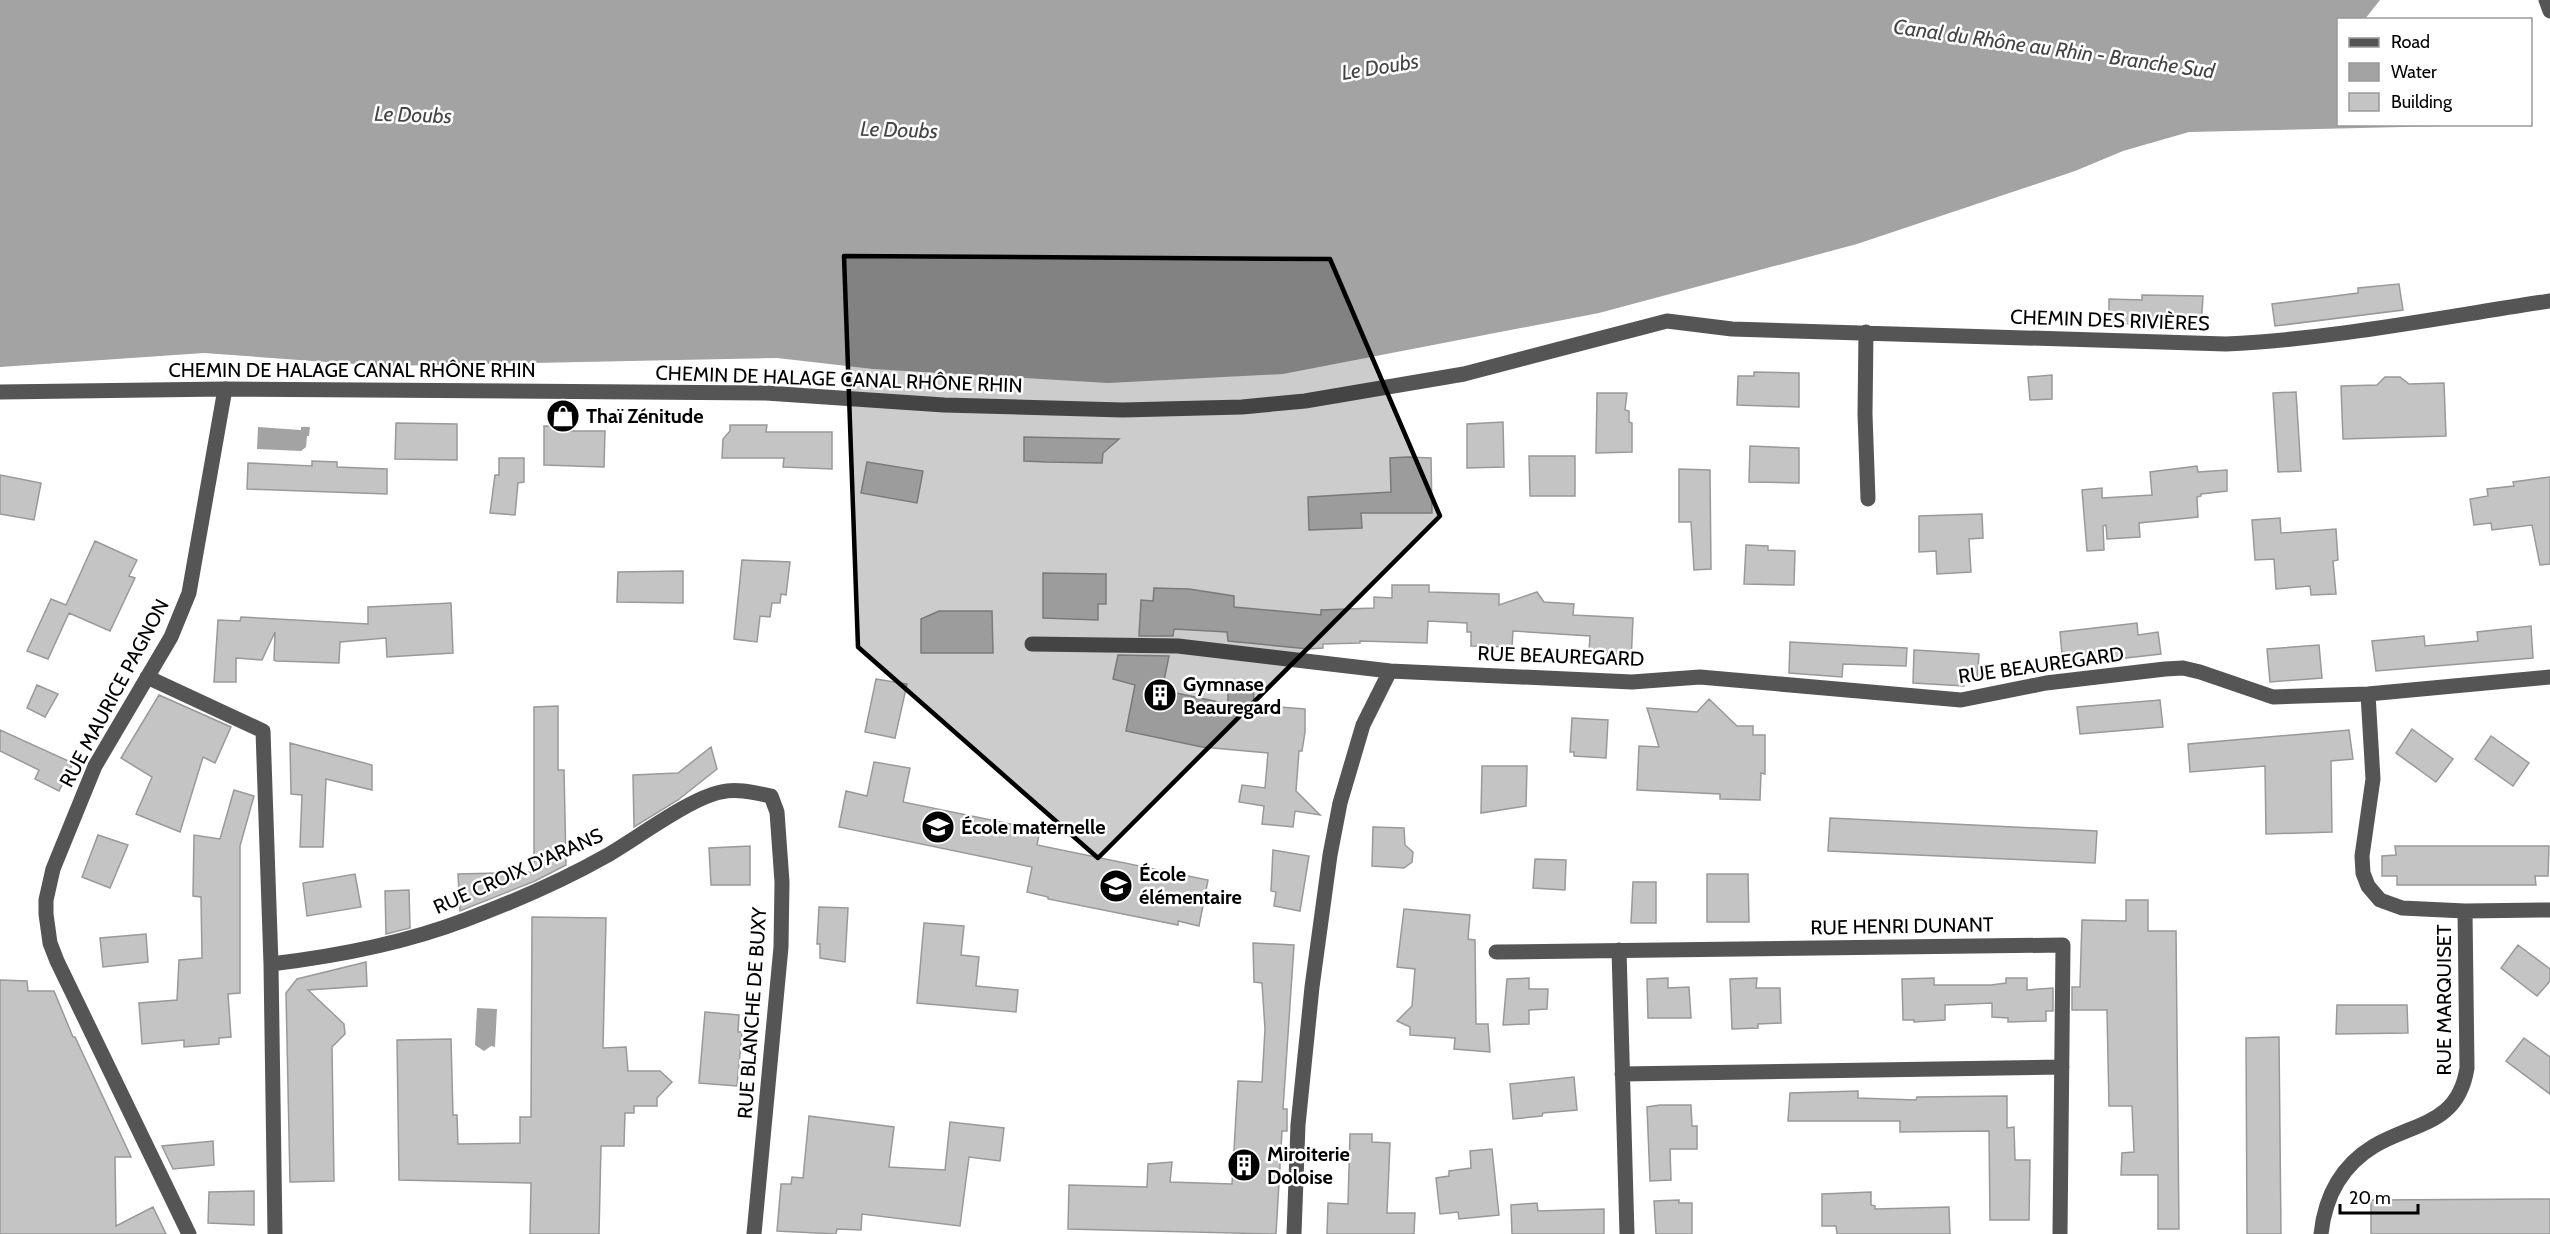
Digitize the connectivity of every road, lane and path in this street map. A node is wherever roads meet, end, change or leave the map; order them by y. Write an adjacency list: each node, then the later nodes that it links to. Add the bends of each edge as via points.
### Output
1 (2546, 0): 2 (street)
2 (2550, 11)
3 (2550, 301): 5 (street, CHEMIN DES RIVIÈRES, via 2388,328 2246,343 2173,344)
4 (1667, 321): 5 (street, CHEMIN DES RIVIÈRES, via 1732,330); 6 (street, CHEMIN DE HALAGE CANAL RHÔNE RHIN, via 1464,374 1305,401 1242,406 1123,410 944,405 766,393)
5 (1866, 332): 8 (street)
6 (225, 388): 7 (street, CHEMIN DE HALAGE CANAL RHÔNE RHIN); 12 (street, RUE MAURICE PAGNON, via 189,593 171,637)
7 (0, 392)
8 (1868, 499)
9 (1032, 644): 10 (street, RUE BEAUREGARD, via 1178,646)
10 (1390, 671): 13 (street, RUE BEAUREGARD, via 1632,682 1701,677 1961,700 2046,683 2183,668 2273,697); 25 (street, via 1363,725 1340,803 1330,855 1298,1125)
11 (2550, 676): 13 (street, RUE BEAUREGARD)
12 (147, 677): 19 (street, via 263,731); 22 (street, RUE MAURICE PAGNON, via 96,766 59,850 46,900 47,929 57,961)
13 (2368, 694): 16 (street, RUE MARQUISET, via 2373,779 2362,856 2368,886 2380,900 2402,908)
14 (771, 796): 19 (street, RUE CROIX D'ARANS, via 722,791 605,857 537,890 438,930 392,944); 24 (street, RUE BLANCHE DE BUXY, via 777,812 782,882 781,947)
15 (2550, 910): 16 (street, RUE MARQUISET)
16 (2466, 911): 28 (street, RUE MARQUISET, via 2464,1084 2445,1112 2433,1121 2374,1146 2355,1160 2330,1195)
17 (1619, 950): 18 (street, RUE HENRI DUNANT); 20 (street, RUE HENRI DUNANT, via 2063,945); 21 (street)
18 (1496, 952)
19 (271, 964): 23 (street)
20 (2062, 1067): 21 (street); 27 (street, RUE HENRI DUNANT)
21 (1622, 1074): 26 (street)
22 (189, 1234)
23 (276, 1234)
24 (754, 1234)
25 (1294, 1234)
26 (1627, 1234)
27 (2060, 1234)
28 (2321, 1234)

